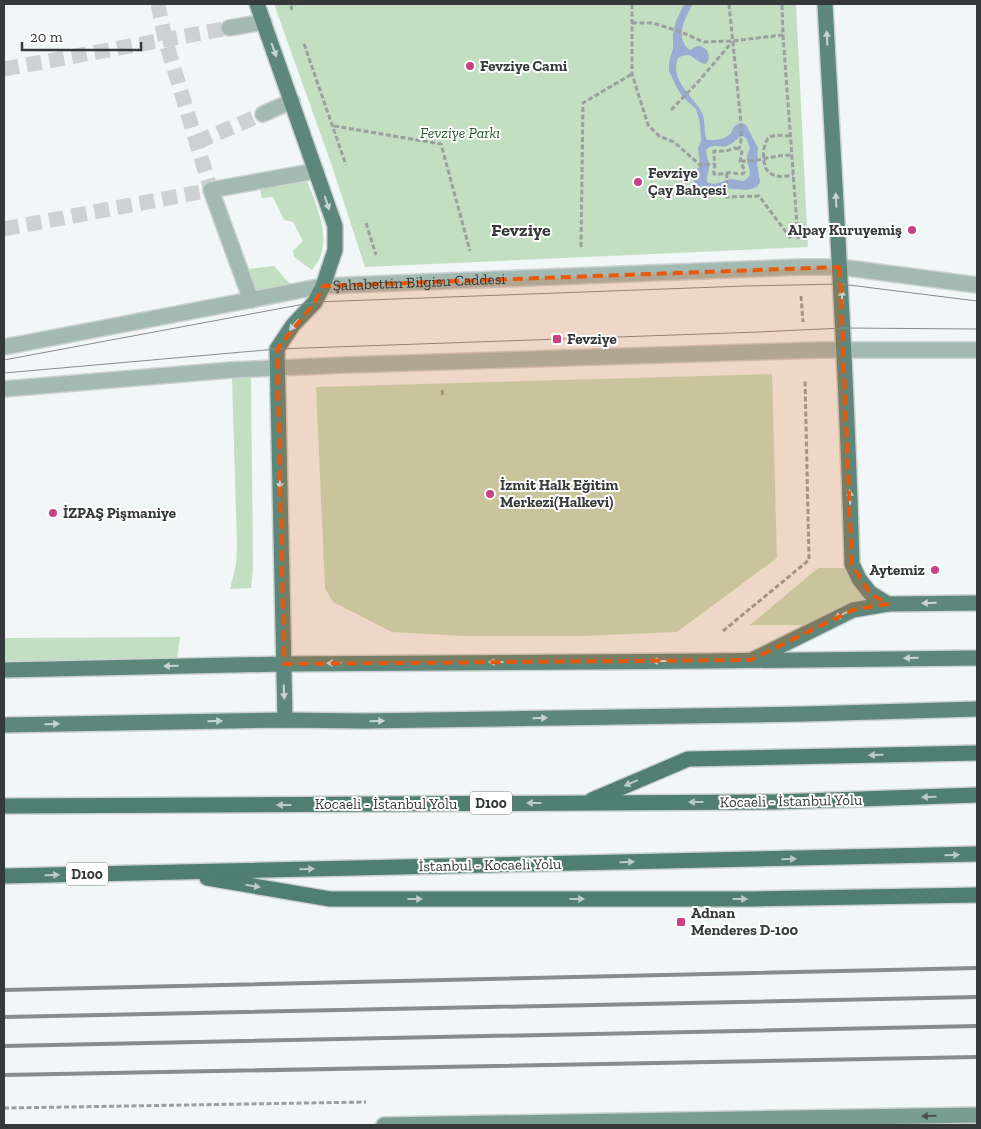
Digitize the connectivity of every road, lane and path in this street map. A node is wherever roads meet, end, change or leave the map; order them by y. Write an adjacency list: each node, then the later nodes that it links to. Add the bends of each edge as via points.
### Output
1 (258, 4): 6 (main road)
2 (632, 4): 7 (path)
3 (729, 4): 10 (path)
4 (782, 4): 9 (path)
5 (825, 4): 29 (main road, one-way to 5)
6 (264, 22): 8 (street); 12 (main road, one-way to 12)
7 (632, 23): 10 (path, via 653,23 704,42); 11 (path)
8 (229, 28)
9 (783, 35): 10 (path); 16 (path)
10 (732, 41): 13 (path); 17 (path, via 741,123)
11 (632, 74): 21 (path, via 648,124 700,165); 25 (path, via 582,103)
12 (292, 101): 14 (street); 22 (main road)
13 (672, 110)
14 (263, 114)
15 (334, 126): 27 (path, via 441,144)
16 (790, 136): 18 (path); 19 (path, via 770,137 765,142)
17 (739, 149): 20 (path, via 742,152); 21 (path, via 714,151)
18 (792, 155): 19 (path); 24 (path)
19 (764, 158): 20 (path); 24 (path, via 764,165 772,174 780,177)
20 (740, 161): 23 (path, via 744,173)
21 (715, 164): 23 (path, via 714,174)
22 (316, 170): 31 (main road, one-way to 31, via 335,226 335,250); 32 (street, via 211,190)
23 (728, 172): 26 (path, via 726,197 759,196)
24 (793, 175): 26 (path)
25 (581, 248)
26 (799, 248): 28 (path)
27 (470, 254)
28 (800, 266): 29 (street, Şahabettin Bilgisu Caddesi); 31 (street, Şahabettin Bilgisu Caddesi); 36 (path)
29 (840, 266): 30 (street, Şahabettin Bilgisu Caddesi); 34 (main road, one-way to 29)
30 (977, 285)
31 (323, 286): 32 (street, Şahabettin Bilgisu Caddesi); 37 (main road, one-way to 37, via 315,302 293,325 277,349)
32 (251, 300): 33 (street, Şahabettin Bilgisu Caddesi)
33 (4, 346)
34 (844, 350): 35 (street); 36 (street); 40 (main road, one-way to 34, via 870,592 852,564)
35 (977, 350)
36 (804, 351): 37 (street); 41 (path, via 809,560)
37 (278, 368): 38 (street); 44 (main road, one-way to 44)
38 (4, 389)
39 (977, 603): 40 (main road, one-way to 40)
40 (888, 604): 43 (main road, one-way to 43, via 853,610)
41 (722, 631)
42 (977, 658): 43 (main road, one-way to 43)
43 (751, 660): 44 (main road, one-way to 44)
44 (284, 664): 45 (main road, one-way to 45); 47 (main road, one-way to 47)
45 (4, 670)
46 (977, 710): 47 (main road, one-way to 46)
47 (285, 720): 48 (main road, one-way to 47)
48 (4, 725)
49 (977, 753): 51 (highway, one-way to 51, via 688,759)
50 (977, 795): 51 (highway, Kocaeli - İstanbul Yolu / D100, one-way to 51, via 773,802)
51 (586, 803): 52 (highway, Kocaeli - İstanbul Yolu / D100, one-way to 52)
52 (4, 806)
53 (977, 854): 54 (highway, İstanbul - Kocaeli Yolu / D100, one-way to 53)
54 (171, 872): 55 (highway, İstanbul - Kocaeli Yolu / D100, one-way to 54); 56 (highway, one-way to 56, via 330,899 753,899)
55 (4, 876)
56 (977, 895)
57 (977, 1115): 58 (main road, one-way to 58)
58 (384, 1125)

